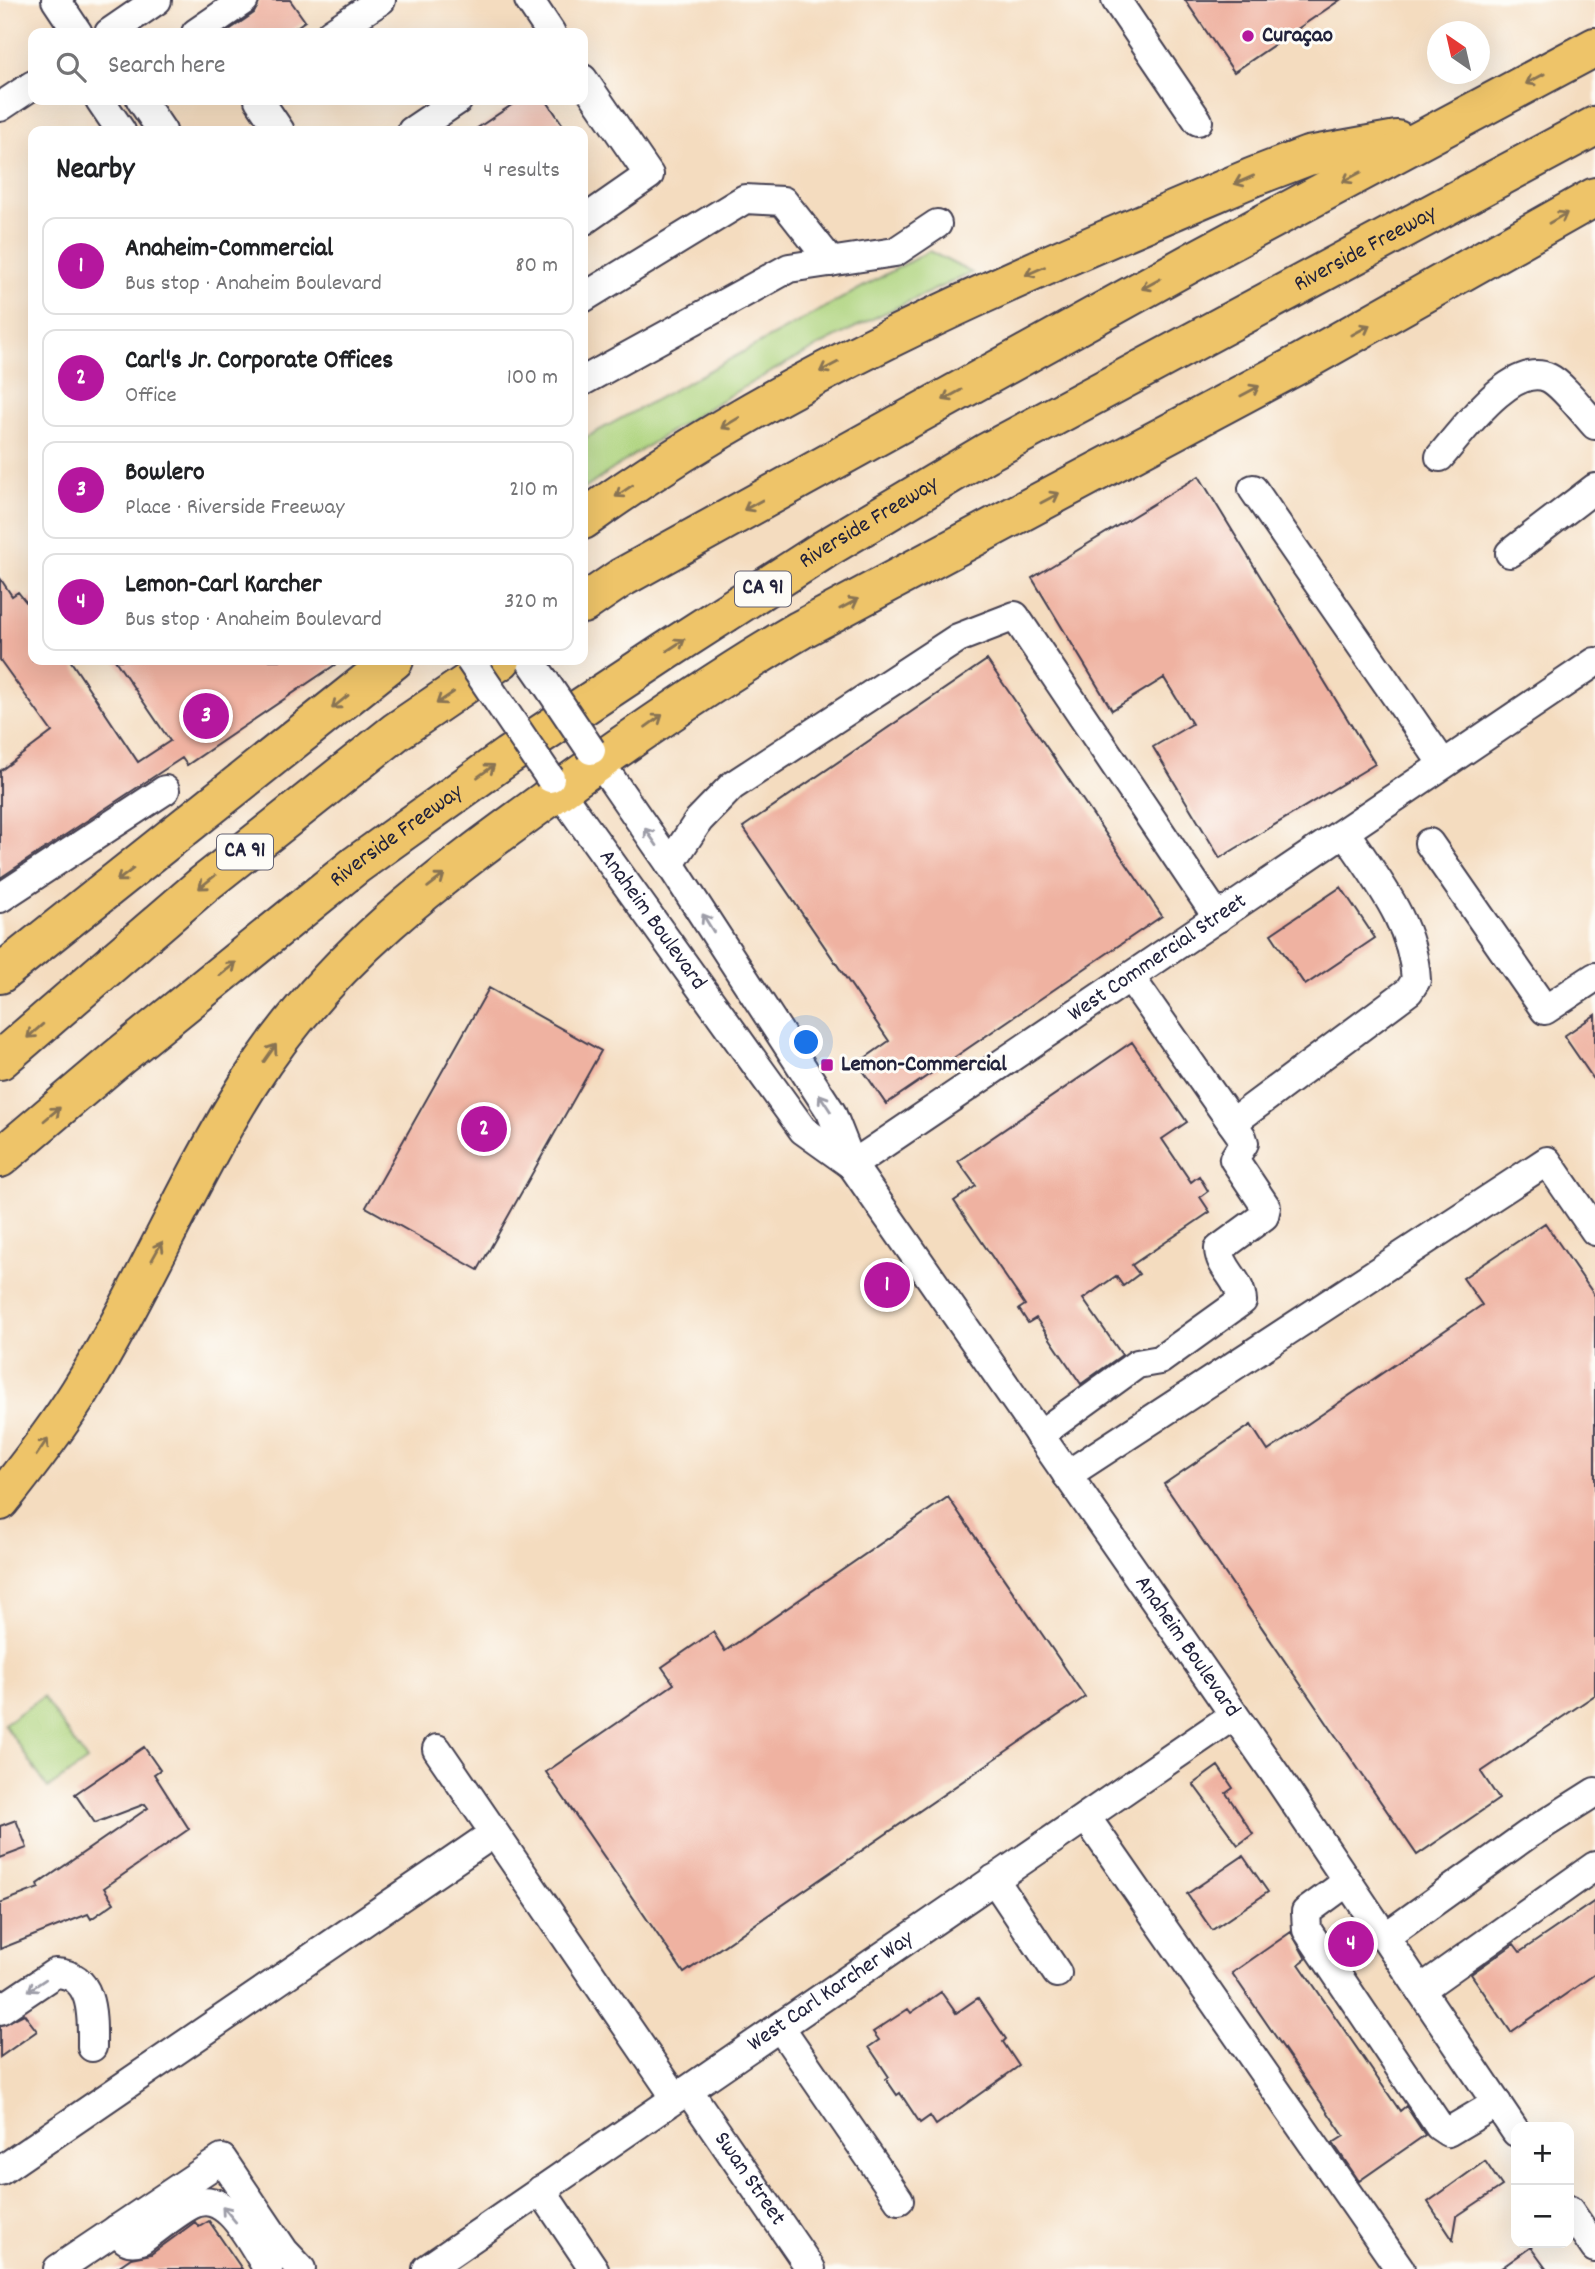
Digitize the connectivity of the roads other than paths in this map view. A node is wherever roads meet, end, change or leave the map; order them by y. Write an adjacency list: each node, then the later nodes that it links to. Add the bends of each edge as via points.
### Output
1 (56, 0): 7 (street)
2 (157, 0): 8 (street)
3 (244, 0): 9 (street)
4 (380, 0): 10 (street)
5 (528, 0): 11 (street)
6 (1116, 0): 20 (street)
7 (75, 28)
8 (116, 28)
9 (203, 28)
10 (338, 28)
11 (548, 28)
12 (1595, 47): 26 (highway, one-way to 26)
13 (588, 86): 28 (street, via 649,175)
14 (28, 88): 19 (street)
15 (103, 105): 21 (street)
16 (144, 105): 22 (street)
17 (263, 105): 23 (street)
18 (451, 105): 24 (street)
19 (0, 107)
20 (1198, 121)
21 (118, 126)
22 (159, 126)
23 (278, 126)
24 (419, 126)
25 (1595, 126): 59 (highway, Riverside Freeway / CA 91, one-way to 25, via 356,865 508,755 699,630 986,453)
26 (1434, 133): 37 (highway, one-way to 37, via 1308,156 921,323 758,406); 39 (highway, one-way to 39, via 1196,260 621,578)
27 (1595, 197): 45 (highway, one-way to 27, via 800,630 1313,357)
28 (588, 218)
29 (937, 224): 30 (street, via 895,252)
30 (831, 262): 31 (street, via 783,201 745,199); 32 (street, via 789,268)
31 (588, 295)
32 (588, 378)
33 (1595, 425): 34 (street, via 1550,378 1533,374 1508,384)
34 (1440, 457)
35 (1595, 488): 38 (street)
36 (1253, 489): 46 (street)
37 (588, 517)
38 (1510, 553)
39 (588, 601)
40 (1595, 662): 46 (street, West Commercial Street)
41 (388, 665): 54 (highway, one-way to 54)
42 (473, 665): 47 (street, Anaheim Boulevard, bridge)
43 (494, 665): 57 (highway, CA 91, one-way to 57, via 397,731 204,884)
44 (533, 665): 45 (street, Anaheim Boulevard, bridge)
45 (595, 755): 47 (highway); 51 (street, Anaheim Boulevard, one-way to 45)
46 (1454, 757): 49 (street, West Commercial Street)
47 (554, 784): 60 (street, Anaheim Boulevard, via 803,1130); 64 (highway, one-way to 47, via 80,1392 248,1085 286,1030 347,958)
48 (165, 790): 52 (street)
49 (1345, 832): 53 (street, West Commercial Street); 58 (street, via 1402,918 1416,980 1409,991)
50 (1429, 843): 56 (street, via 1545,1010)
51 (670, 864): 53 (street, via 699,820 732,786 958,638 1015,616); 60 (street, Anaheim Boulevard, one-way to 51, via 831,1112)
52 (0, 898)
53 (1218, 918): 55 (street, West Commercial Street)
54 (0, 974)
55 (1130, 977): 58 (street); 60 (street, West Commercial Street)
56 (1595, 977)
57 (0, 1060)
58 (1233, 1123): 62 (street, via 1244,1143 1234,1159 1266,1207 1264,1216 1219,1249 1219,1257 1242,1289 1242,1301 1160,1360 1137,1364)
59 (0, 1158)
60 (852, 1165): 62 (street, Anaheim Boulevard)
61 (1595, 1231): 63 (street, via 1547,1161)
62 (1039, 1435): 63 (street, Anaheim Boulevard)
63 (1068, 1475): 65 (street, Anaheim Boulevard)
64 (0, 1501)
65 (1234, 1715): 68 (street, West Carl Karcher Way); 72 (street, Anaheim Boulevard)
66 (437, 1749): 69 (street, Swan Street)
67 (1595, 1791): 73 (street)
68 (1086, 1817): 71 (street, West Carl Karcher Way); 94 (street)
69 (494, 1833): 79 (street, Swan Street); 82 (street)
70 (1595, 1866): 75 (street)
71 (994, 1880): 74 (street); 77 (street, West Carl Karcher Way)
72 (1347, 1882): 73 (street, Anaheim Boulevard); 80 (street, via 1306,1912 1307,1930 1439,2126 1448,2133)
73 (1385, 1937): 75 (street, Anaheim Boulevard)
74 (1057, 1973)
75 (1420, 1990): 80 (street, Anaheim Boulevard)
76 (0, 2010): 78 (street, one-way to 76, via 90,2001 77,1979 66,1973 55,1973)
77 (780, 2027): 79 (street, West Carl Karcher Way); 84 (street)
78 (92, 2047)
79 (682, 2094): 83 (street, West Carl Karcher Way); 93 (street, Swan Street)
80 (1497, 2103): 81 (street, Anaheim Boulevard)
81 (1511, 2124)
82 (0, 2171)
83 (541, 2190): 91 (street, West Carl Karcher Way); 92 (street)
84 (899, 2200)
85 (1574, 2217): 87 (street)
86 (117, 2229): 88 (street); 89 (street, one-way to 86, via 220,2203 190,2205 141,2240 124,2240); 90 (street, via 222,2159)
87 (1595, 2248)
88 (58, 2269)
89 (268, 2269)
90 (301, 2269)
91 (427, 2269)
92 (594, 2269)
93 (811, 2269)
94 (1399, 2269)

